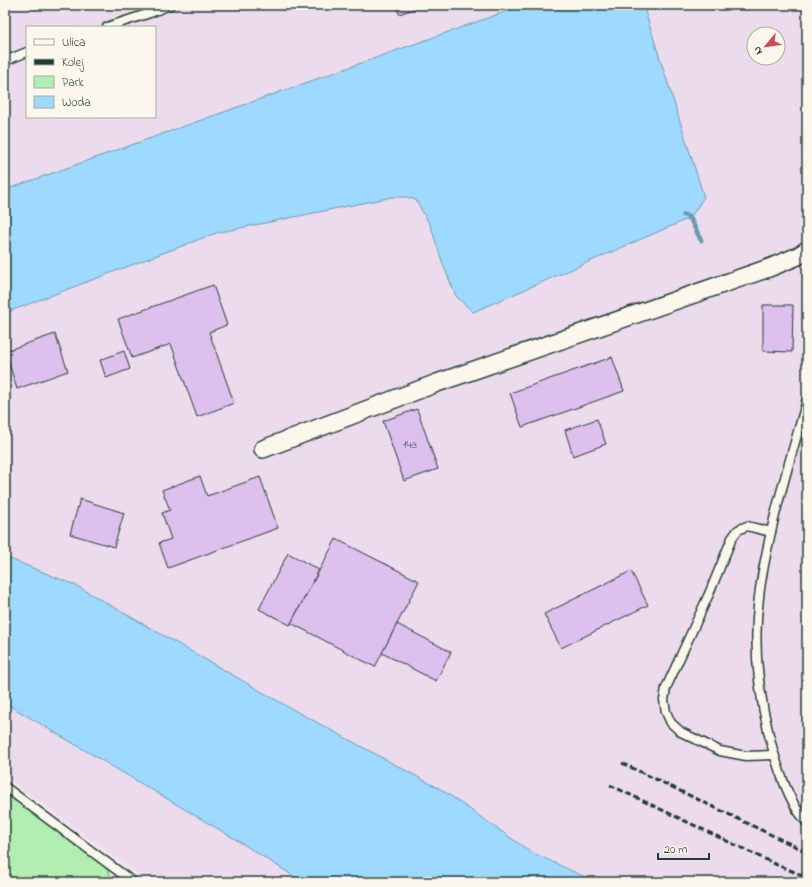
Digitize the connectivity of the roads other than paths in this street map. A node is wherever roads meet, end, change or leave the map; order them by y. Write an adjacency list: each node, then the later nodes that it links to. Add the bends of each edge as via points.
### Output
1 (170, 5): 2 (lane)
2 (110, 26)
3 (26, 52): 4 (lane)
4 (5, 60)
5 (807, 250): 7 (street, via 769,268 455,377)
6 (807, 400): 8 (lane)
7 (263, 448)
8 (771, 532): 9 (lane, via 759,596 757,655 764,717); 9 (lane, via 747,526 738,530 732,538 666,688 664,700 671,723 680,732 720,751 746,756)
9 (774, 755): 11 (lane, via 782,780)
10 (5, 787): 12 (lane)
11 (807, 823)
12 (133, 882)

